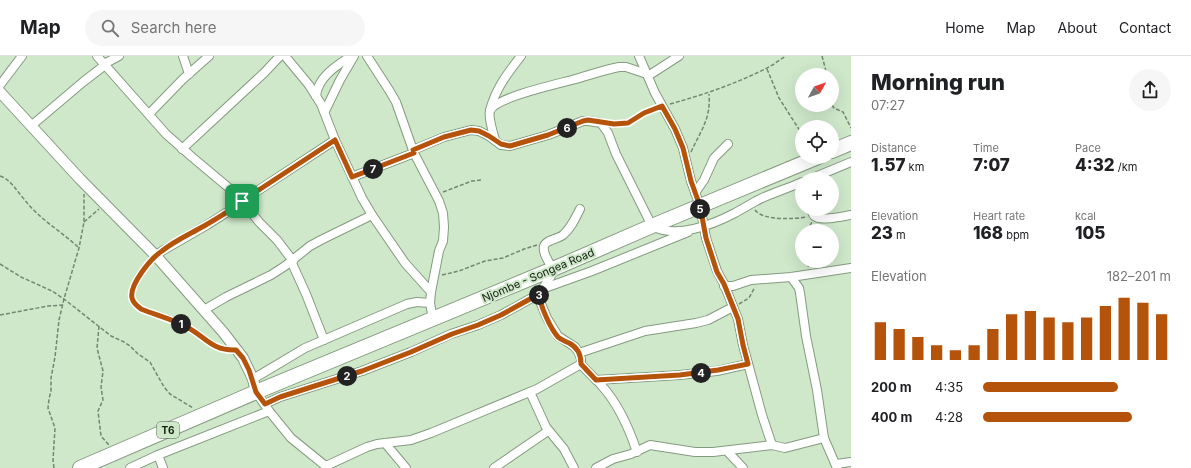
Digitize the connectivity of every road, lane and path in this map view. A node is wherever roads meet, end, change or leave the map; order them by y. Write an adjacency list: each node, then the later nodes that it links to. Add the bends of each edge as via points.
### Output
1 (22, 56): 20 (street)
2 (97, 56): 15 (street)
3 (119, 56): 15 (street)
4 (183, 56): 18 (street)
5 (209, 56): 18 (street)
6 (280, 56): 38 (street)
7 (285, 56): 23 (street)
8 (352, 56): 23 (street, via 321,80); 26 (street)
9 (366, 56): 39 (street, via 396,102)
10 (521, 56): 27 (street, via 499,86)
11 (639, 56): 19 (street)
12 (680, 56): 19 (street)
13 (786, 56): 16 (path)
14 (822, 56): 17 (path)
15 (105, 64): 28 (street); 31 (street)
16 (767, 68): 22 (path); 30 (path, via 779,98)
17 (825, 68)
18 (189, 74): 28 (street)
19 (648, 75): 24 (street); 27 (street, via 626,66 613,68 523,94 495,105)
20 (0, 84)
21 (0, 92): 31 (street)
22 (709, 93): 24 (path); 41 (path, via 708,118)
23 (316, 96): 26 (street)
24 (662, 106): 29 (path, via 628,123); 41 (street, via 680,139)
25 (839, 110): 32 (path, via 843,112)
26 (325, 111): 33 (street)
27 (489, 111): 34 (street)
28 (149, 114): 38 (street)
29 (601, 123): 34 (street, via 583,121 510,146); 62 (street, via 608,132 616,154)
30 (795, 123)
31 (31, 126): 47 (street)
32 (851, 128)
33 (335, 140): 45 (street); 51 (street)
34 (495, 140): 39 (street, via 479,131 471,130 444,137)
35 (851, 143): 37 (highway)
36 (728, 144): 49 (street, via 714,158)
37 (839, 148)
38 (182, 149): 51 (street)
39 (413, 151): 45 (street); 50 (street)
40 (851, 162): 43 (street)
41 (687, 163): 49 (street)
42 (801, 164): 54 (highway, Njombe - Songea Road / T6)
43 (827, 172)
44 (0, 176): 66 (path, via 10,181 42,219)
45 (352, 177): 56 (street)
46 (482, 180): 50 (path, via 472,181)
47 (85, 184): 53 (street); 61 (path)
48 (795, 185): 52 (street)
49 (695, 193): 54 (street)
50 (436, 196): 72 (street, via 443,213 444,227)
51 (242, 202): 67 (street); 68 (street, via 277,240)
52 (753, 203): 58 (path, via 755,210 761,215 783,218); 63 (street)
53 (105, 204): 61 (path); 67 (street)
54 (700, 206): 60 (highway, Njombe - Songea Road / T6); 63 (street)
55 (580, 209): 65 (street, via 568,230)
56 (372, 215): 68 (street, via 316,243); 76 (street, via 405,263)
57 (851, 215): 59 (street, via 827,218)
58 (798, 216)
59 (815, 216)
60 (669, 219): 62 (highway, Njombe - Songea Road / T6); 64 (street)
61 (84, 222): 66 (path)
62 (652, 226): 64 (street, via 667,231); 71 (highway, Njombe - Songea Road / T6)
63 (704, 226): 64 (street); 75 (street, via 717,272)
64 (692, 229): 77 (street)
65 (546, 243): 71 (street, via 544,250); 72 (path, via 448,275)
66 (79, 248): 78 (path)
67 (156, 256): 82 (street); 87 (lane, via 141,274 131,293 136,305 185,326 216,348)
68 (292, 261): 82 (street, via 271,275 234,292); 86 (street)
69 (0, 264): 78 (path)
70 (851, 268): 73 (street)
71 (553, 269): 77 (street); 84 (highway, Njombe - Songea Road / T6)
72 (434, 275): 76 (street)
73 (791, 277): 74 (street); 97 (street, via 799,288)
74 (757, 280): 75 (street); 81 (path, via 749,298)
75 (724, 286): 81 (street)
76 (431, 292): 79 (street)
77 (540, 292): 88 (street, via 539,299 544,312 558,336 575,347); 94 (street, via 478,325 362,371 280,397)
78 (64, 299): 80 (path); 85 (path)
79 (430, 303): 84 (street); 86 (street, via 407,304)
80 (63, 305): 83 (path); 107 (path, via 48,405 55,428)
81 (733, 307): 88 (street, via 708,320 646,331); 90 (street)
82 (204, 310): 87 (street)
83 (0, 315)
84 (433, 319): 92 (highway, Njombe - Songea Road / T6)
85 (99, 326): 95 (path, via 147,359 170,394); 101 (path, via 98,348 103,371 103,400 98,413 102,436)
86 (324, 340): 92 (street, via 305,348)
87 (236, 350): 92 (street, via 243,358)
88 (579, 353): 89 (street)
89 (581, 364): 91 (street); 93 (street)
90 (748, 364): 91 (street, via 680,375); 99 (street)
91 (596, 380): 102 (street, via 621,412)
92 (254, 386): 94 (street); 95 (highway, T6)
93 (530, 392): 96 (street); 98 (street, via 411,440)
94 (267, 408): 103 (street); 106 (street, via 292,438)
95 (205, 414): 101 (highway, T6)
96 (548, 431): 112 (street); 113 (street, via 564,449)
97 (824, 438): 99 (street, via 785,448); 105 (street)
98 (385, 443): 106 (street, via 367,447); 111 (street)
99 (772, 445): 100 (street)
100 (728, 451): 102 (street, via 695,452 650,445); 115 (street)
101 (116, 452): 108 (highway, T6)
102 (637, 452): 114 (street, via 613,459)
103 (158, 455): 109 (street); 110 (street)
104 (851, 462): 105 (street)
105 (837, 466)
106 (327, 467)
107 (54, 468)
108 (80, 468)
109 (130, 468)
110 (163, 468)
111 (406, 468)
112 (494, 468)
113 (574, 468)
114 (596, 468)
115 (744, 468)

